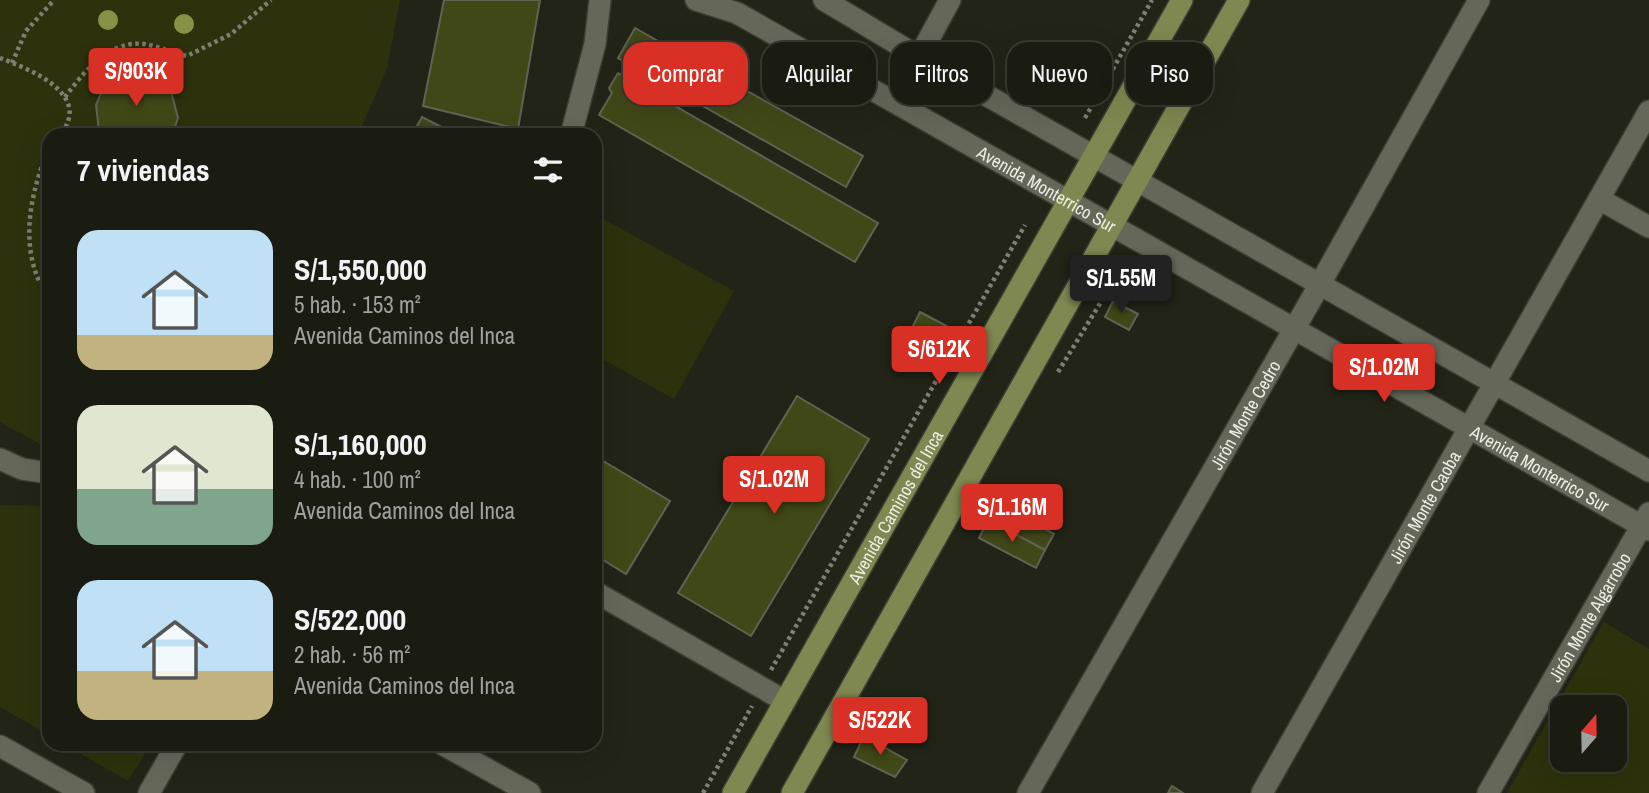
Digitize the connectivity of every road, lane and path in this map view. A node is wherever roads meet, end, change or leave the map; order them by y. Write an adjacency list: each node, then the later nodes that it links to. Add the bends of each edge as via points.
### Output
1 (54, 0): 14 (path, via 26,31)
2 (271, 0): 15 (path, via 231,34 187,56 143,44 114,49 88,67)
3 (600, 0): 20 (street, via 596,44)
4 (696, 0): 25 (street, Avenida Monterrico Sur, via 737,13)
5 (824, 0): 11 (street)
6 (950, 0): 12 (street)
7 (1152, 0): 18 (path)
8 (1182, 0): 21 (main road, Avenida Caminos del Inca)
9 (1239, 0): 23 (main road)
10 (1479, 0): 30 (street, Jirón Monte Cedro)
11 (894, 42)
12 (927, 42)
13 (0, 58): 14 (path)
14 (12, 63): 15 (path, via 38,72)
15 (65, 97): 19 (path, via 70,110)
16 (993, 98): 21 (street)
17 (1649, 111): 24 (street, Jirón Monte Caoba)
18 (1085, 118)
19 (66, 128)
20 (573, 128)
21 (1094, 155): 23 (street); 25 (main road, Avenida Caminos del Inca)
22 (42, 166): 29 (path, via 30,215 29,260)
23 (1138, 180): 27 (main road); 30 (street)
24 (1599, 199): 28 (street); 32 (street, Jirón Monte Caoba)
25 (1068, 201): 27 (street, Avenida Monterrico Sur); 40 (main road, Avenida Caminos del Inca)
26 (1026, 223): 39 (path)
27 (1112, 226): 31 (street, Avenida Monterrico Sur); 49 (main road)
28 (1649, 227)
29 (42, 283)
30 (1320, 284): 31 (street, Jirón Monte Cedro); 32 (street)
31 (1294, 329): 33 (street, Avenida Monterrico Sur); 50 (street, Jirón Monte Cedro)
32 (1494, 383): 33 (street, Jirón Monte Caoba); 35 (street)
33 (1469, 428): 37 (street, Avenida Monterrico Sur); 51 (street, Jirón Monte Caoba)
34 (0, 459): 36 (street)
35 (1649, 471)
36 (42, 472)
37 (1647, 523): 52 (street, Jirón Monte Algarrobo)
38 (602, 596): 39 (street)
39 (762, 688): 40 (street); 47 (path)
40 (785, 701): 48 (main road, Avenida Caminos del Inca)
41 (0, 746): 44 (street)
42 (173, 751): 45 (street)
43 (455, 751): 46 (street)
44 (84, 793)
45 (149, 793)
46 (530, 793)
47 (703, 793)
48 (733, 793)
49 (792, 793)
50 (1028, 793)
51 (1262, 793)
52 (1488, 793)

